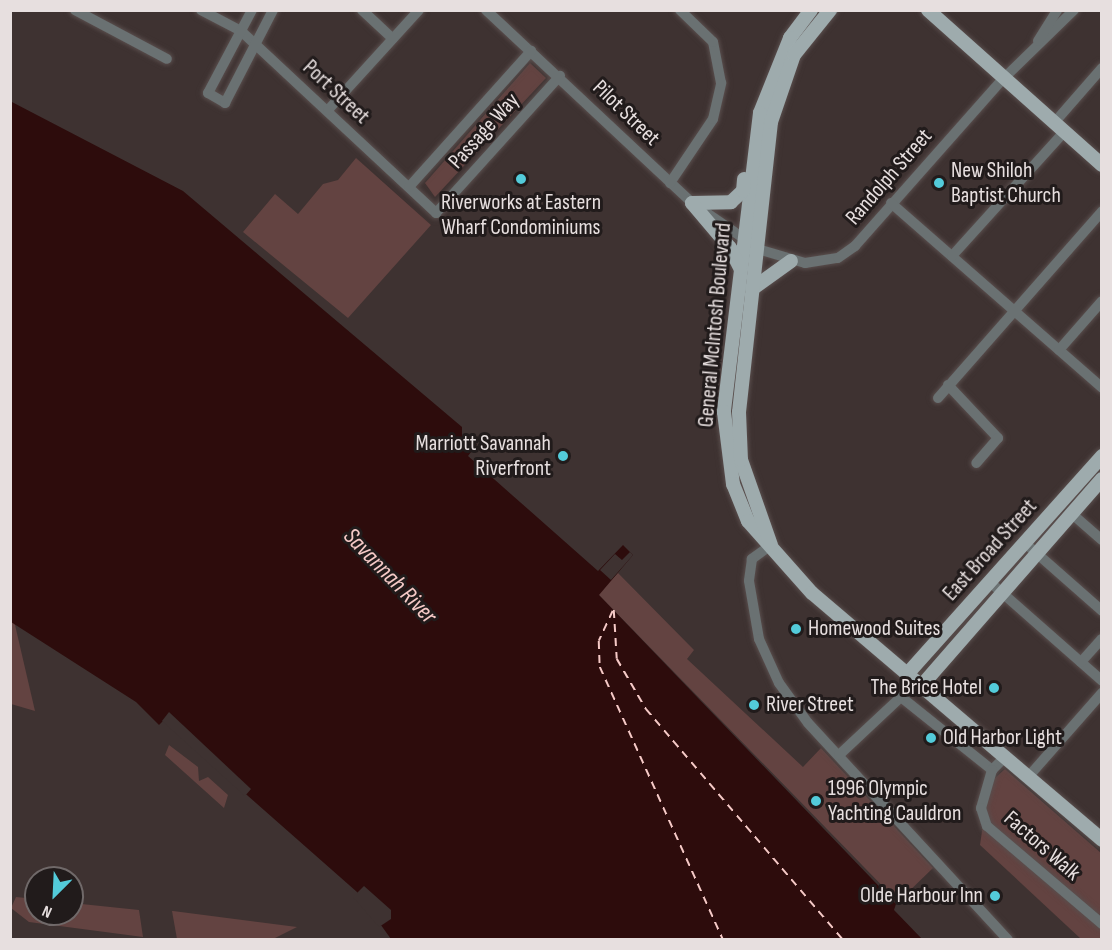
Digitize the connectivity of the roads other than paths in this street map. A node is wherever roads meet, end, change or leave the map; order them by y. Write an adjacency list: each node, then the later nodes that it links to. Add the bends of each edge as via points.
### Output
1 (75, 10): 19 (street)
2 (201, 10): 14 (street, Port Street)
3 (252, 10): 14 (street)
4 (273, 10): 16 (street)
5 (362, 10): 15 (street)
6 (419, 10): 15 (street)
7 (486, 10): 18 (street, Pilot Street)
8 (680, 10): 27 (street, via 713,42 721,83 713,119)
9 (811, 10): 24 (main road, General McIntosh Boulevard, via 790,38)
10 (830, 10): 34 (main road, General McIntosh Boulevard, via 794,55 776,95)
11 (928, 10): 22 (main road)
12 (1057, 10): 17 (street, Randolph Street)
13 (1074, 10): 17 (street, Randolph Street)
14 (241, 31): 16 (street, Port Street); 16 (street, via 208,93 225,103)
15 (393, 39): 23 (street)
16 (255, 45): 23 (street, Port Street)
17 (1035, 46): 22 (street, Randolph Street)
18 (531, 51): 21 (street, Pilot Street); 28 (street, Passage Way)
19 (167, 59)
20 (1101, 68): 25 (street)
21 (560, 76): 27 (street, Pilot Street); 32 (street, Passage Way)
22 (1003, 79): 25 (main road); 29 (street, Randolph Street)
23 (328, 110): 28 (street, Port Street)
24 (760, 114): 30 (main road, via 738,198); 33 (main road, General McIntosh Boulevard)
25 (1059, 128): 26 (main road); 35 (street)
26 (1101, 165)
27 (670, 183): 30 (street, Pilot Street)
28 (409, 187): 32 (street, Port Street)
29 (891, 202): 35 (street); 36 (street, Randolph Street, via 837,258)
30 (692, 203): 33 (street, Pilot Street); 37 (main road, via 730,248)
31 (1101, 211): 40 (street)
32 (436, 213)
33 (744, 238): 34 (street, Randolph Street); 37 (main road, General McIntosh Boulevard)
34 (757, 247): 36 (street, Randolph Street); 38 (main road, General McIntosh Boulevard)
35 (952, 256): 40 (street)
36 (791, 261): 38 (main road)
37 (740, 270): 51 (main road, General McIntosh Boulevard, via 724,412 726,449 748,521)
38 (752, 289): 51 (main road, General McIntosh Boulevard, via 740,448)
39 (1101, 301): 41 (street)
40 (1013, 310): 41 (street); 42 (street)
41 (1059, 350): 43 (street)
42 (948, 385): 44 (street); 46 (street, via 998,438)
43 (1101, 388)
44 (938, 398)
45 (1101, 456): 50 (main road, East Broad Street)
46 (976, 463)
47 (1101, 478): 48 (main road, East Broad Street)
48 (1071, 513): 49 (street); 52 (main road, East Broad Street)
49 (1101, 540)
50 (1025, 543): 52 (street); 53 (main road, East Broad Street)
51 (771, 545): 58 (main road, General McIntosh Boulevard, via 812,593); 62 (street, via 749,568 759,639 787,697)
52 (1036, 554): 54 (main road, East Broad Street); 55 (street)
53 (991, 583): 54 (street); 58 (main road, East Broad Street)
54 (1002, 593): 57 (street); 60 (main road, East Broad Street)
55 (1101, 611)
56 (1101, 639): 57 (street)
57 (1081, 662): 59 (street)
58 (909, 672): 60 (main road, General McIntosh Boulevard)
59 (1101, 681)
60 (923, 684): 63 (main road, General McIntosh Boulevard)
61 (1101, 693): 65 (street)
62 (839, 755): 64 (street, via 901,697); 68 (street)
63 (1006, 756): 64 (street, Factors Walk); 65 (main road, General McIntosh Boulevard)
64 (992, 770): 67 (street, Factors Walk, via 981,808 987,826)
65 (1029, 776): 66 (main road, General McIntosh Boulevard)
66 (1101, 840)
67 (1101, 924)
68 (1008, 939)

